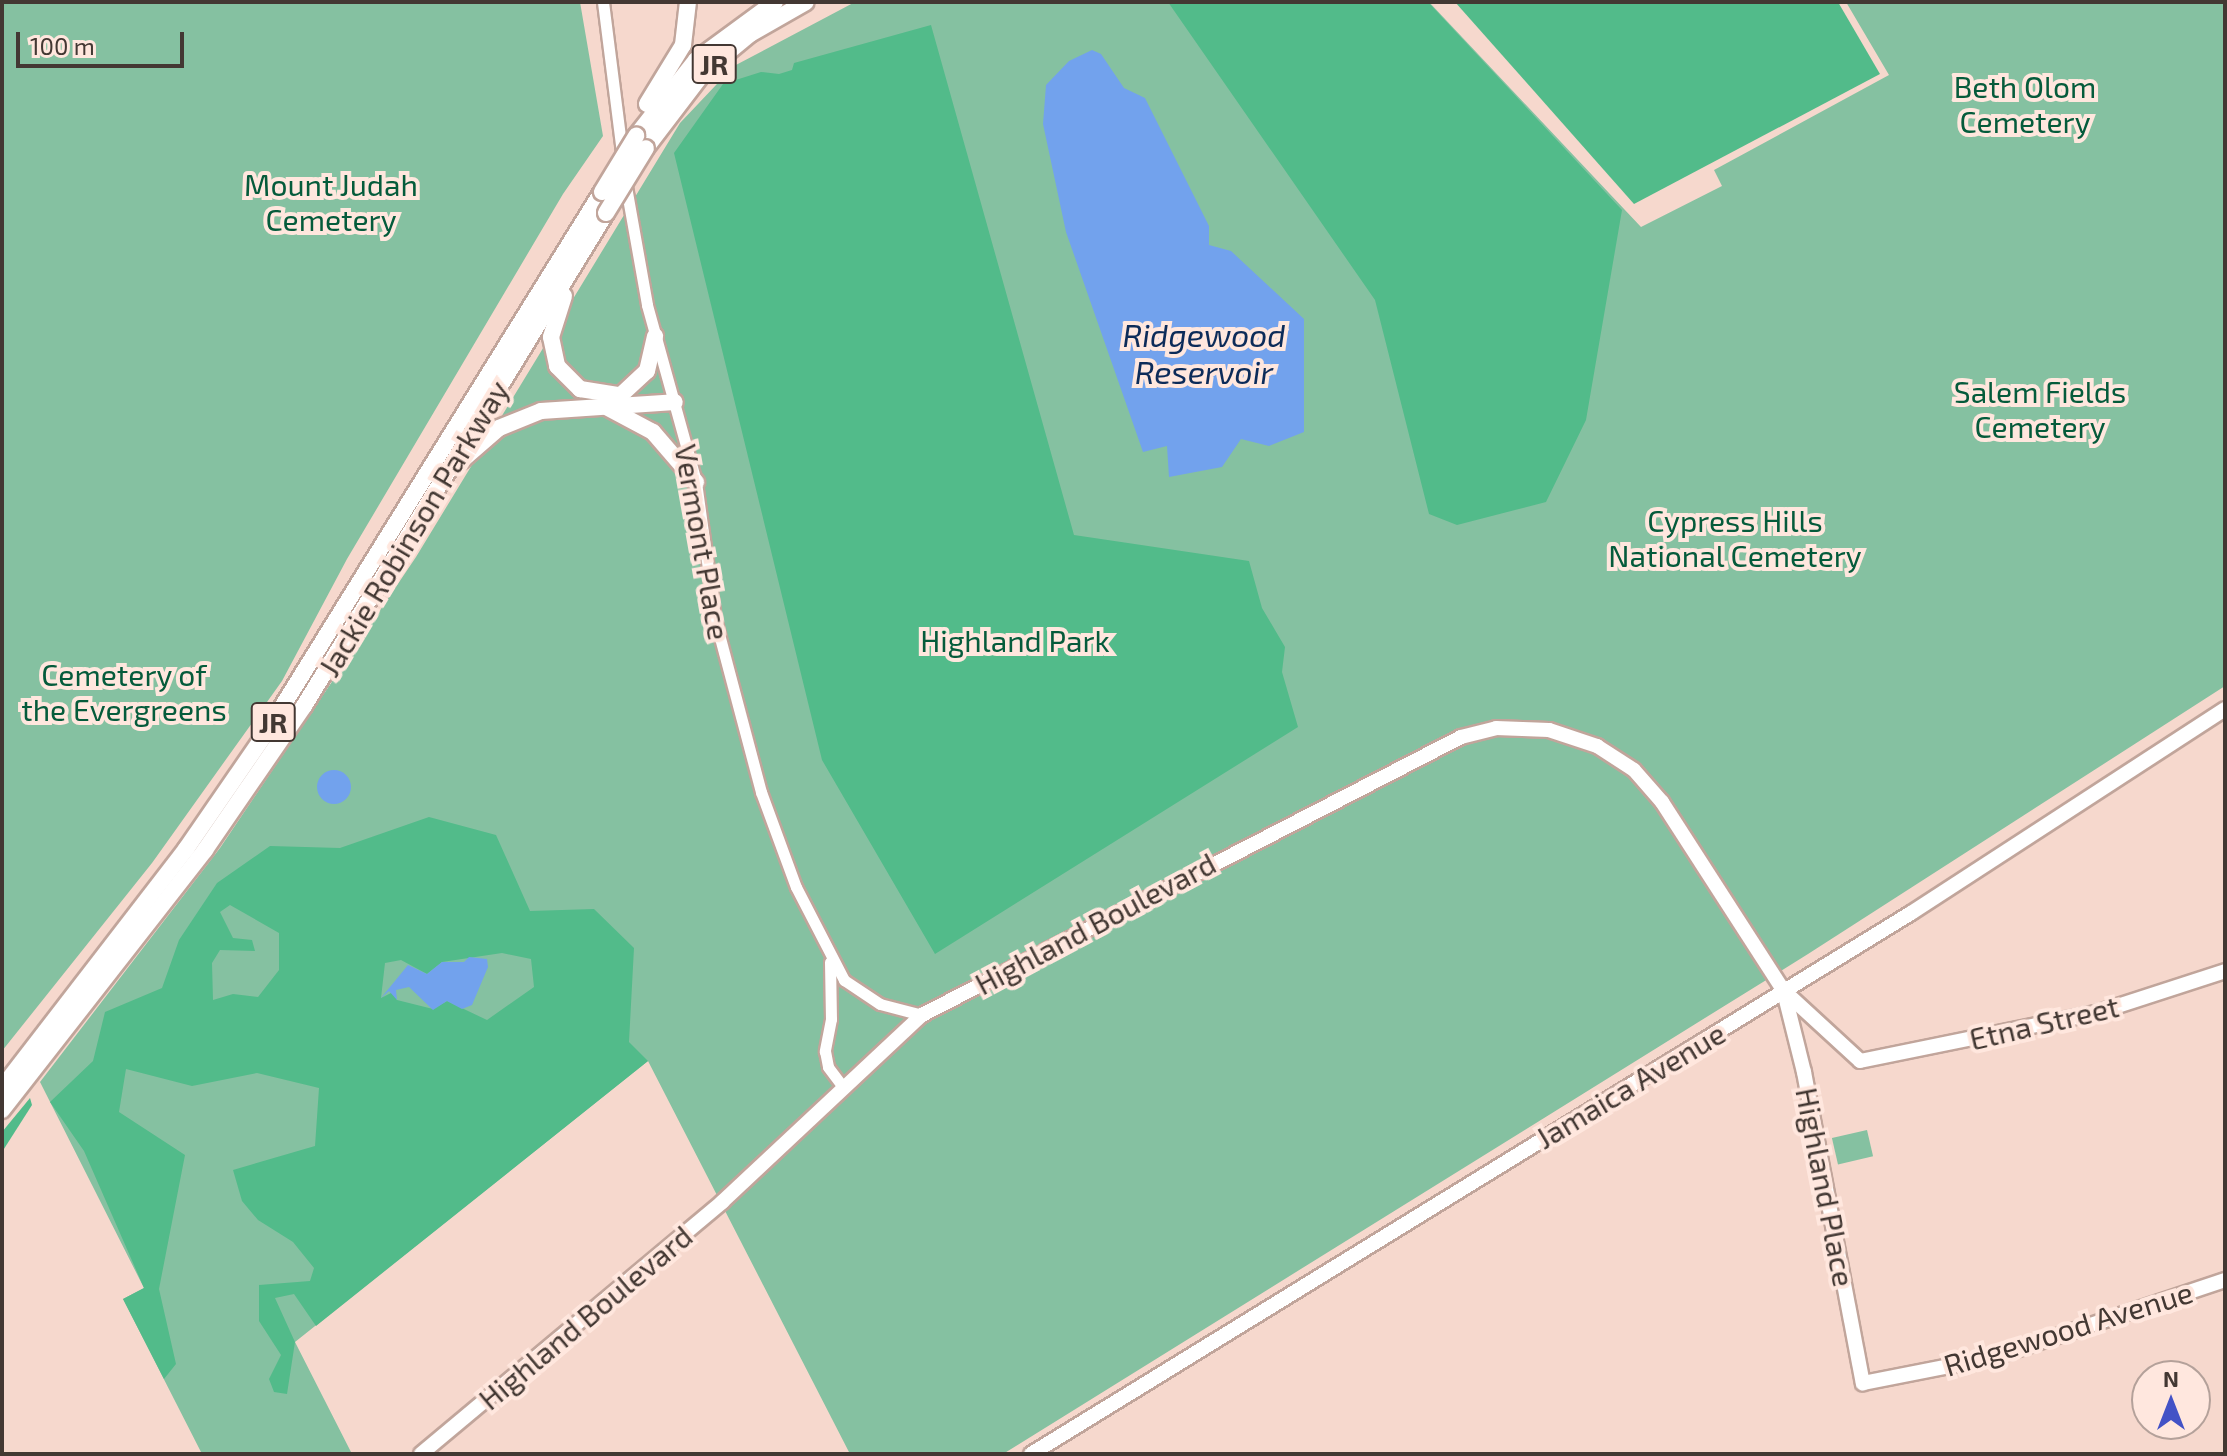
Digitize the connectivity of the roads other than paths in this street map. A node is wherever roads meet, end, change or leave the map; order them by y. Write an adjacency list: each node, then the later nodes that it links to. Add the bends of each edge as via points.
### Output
1 (603, 2): 7 (street, Vermont Place, via 628,206)
2 (688, 2): 5 (highway, via 686,37 647,104)
3 (775, 2): 5 (highway, Jackie Robinson Parkway / JR, via 696,60)
4 (806, 2): 5 (highway, Jackie Robinson Parkway / JR, via 750,34 704,72)
5 (641, 142): 6 (highway, Jackie Robinson Parkway / JR, bridge); 19 (highway, Jackie Robinson Parkway / JR, bridge, via 602,192 264,736 186,849)
6 (582, 252): 8 (highway, via 554,321 554,359 580,389); 12 (highway, Jackie Robinson Parkway / JR)
7 (655, 336): 8 (highway, via 647,371); 9 (street, Vermont Place)
8 (622, 394): 9 (highway)
9 (673, 397): 10 (highway); 11 (street, Vermont Place)
10 (603, 406): 11 (highway, via 653,432); 12 (highway, via 552,408 510,423 480,442)
11 (696, 482): 14 (street, Vermont Place, via 715,619 732,694 761,792)
12 (438, 486): 20 (highway, Jackie Robinson Parkway / JR, via 304,706 205,850)
13 (2225, 709): 16 (main road, Jamaica Avenue)
14 (830, 961): 17 (street, Vermont Place, via 856,992); 18 (street, via 831,1019 825,1051 828,1067)
15 (2225, 971): 16 (main road, Etna Street, via 2096,1013 1860,1061)
16 (1784, 991): 17 (main road, Highland Boulevard, via 1662,802 1634,770 1597,746 1549,730 1496,728 1461,737 1309,811); 22 (main road, Highland Place); 24 (main road, Jamaica Avenue)
17 (922, 1015): 18 (main road, Highland Boulevard)
18 (843, 1087): 23 (main road, Highland Boulevard, via 722,1202)
19 (2, 1088)
20 (2, 1110)
21 (2225, 1280): 22 (main road, Ridgewood Avenue, via 1995,1357)
22 (1863, 1383)
23 (421, 1454)
24 (1031, 1454)

